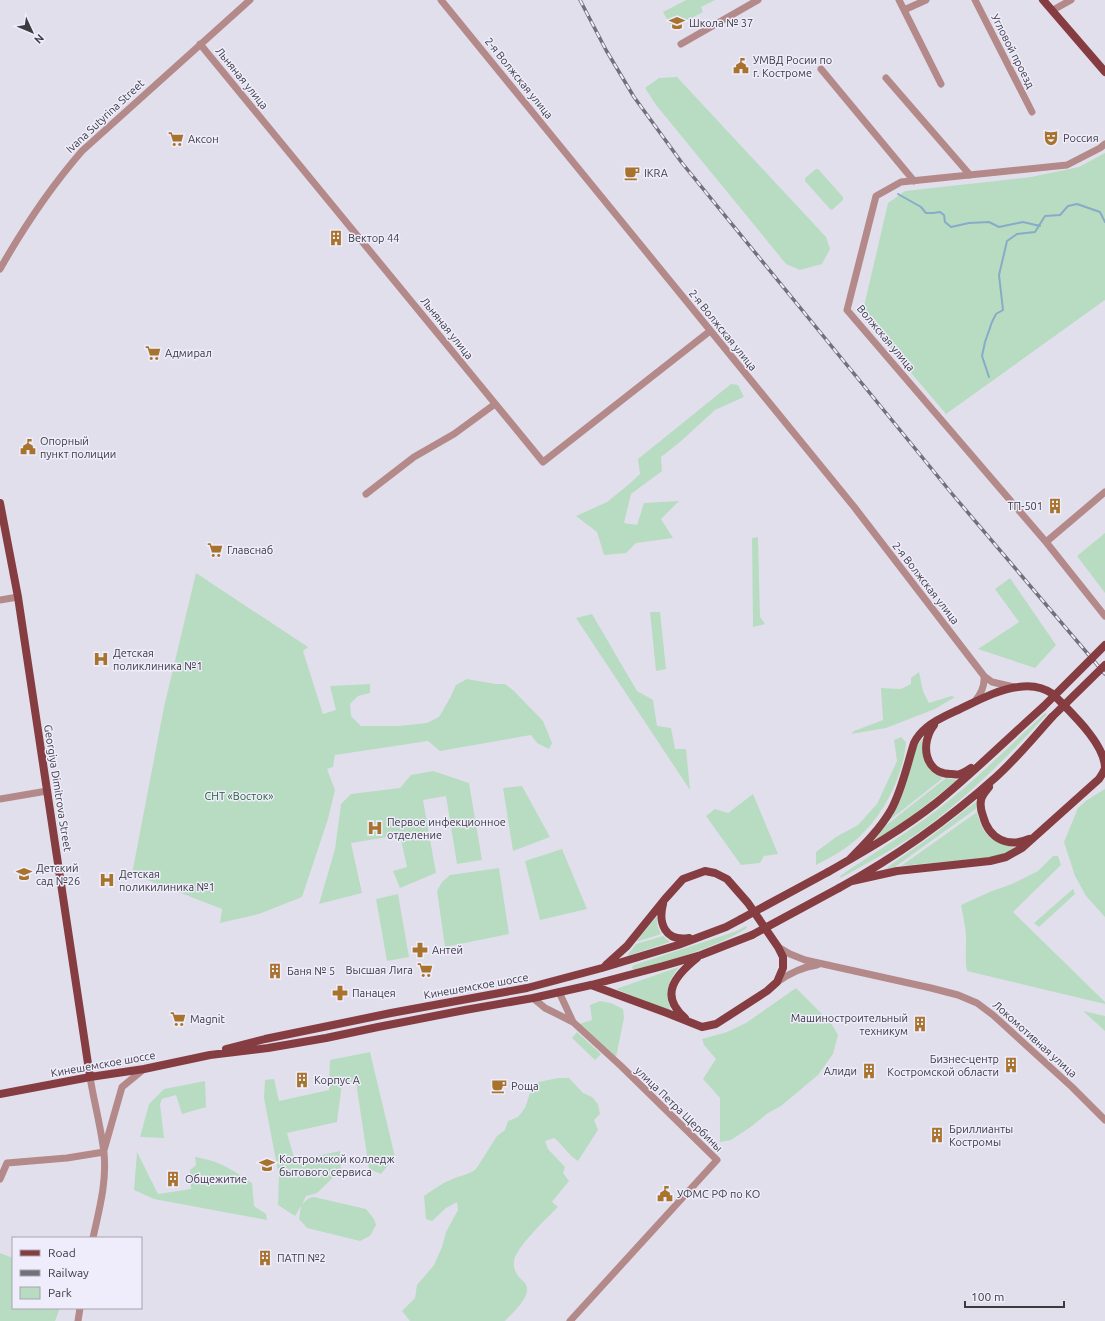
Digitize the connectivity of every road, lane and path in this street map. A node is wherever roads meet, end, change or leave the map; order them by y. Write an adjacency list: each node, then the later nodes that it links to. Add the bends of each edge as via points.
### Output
1 (250, 0): 11 (street, Ivana Sutyrina Street)
2 (441, 0): 22 (street, 2-я Волжская улица)
3 (758, 0): 12 (street)
4 (899, 0): 9 (street)
5 (926, 0): 9 (street)
6 (974, 0): 17 (street, Угловой проезд)
7 (1043, 0): 10 (main road)
8 (1071, 0): 10 (street)
9 (904, 10): 16 (street)
10 (1053, 10): 14 (main road)
11 (200, 44): 21 (street, Ivana Sutyrina Street, via 82,151 34,211); 23 (street, Льняная улица)
12 (682, 44)
13 (821, 69): 20 (street)
14 (1105, 72)
15 (886, 78): 19 (street)
16 (941, 84)
17 (1032, 112)
18 (1105, 144): 19 (street, Волжская улица, via 1067,165)
19 (970, 175): 20 (street, Волжская улица)
20 (914, 181): 27 (street, Волжская улица, via 901,182 876,196 847,310)
21 (0, 269)
22 (710, 331): 23 (street, Льняная улица, via 543,462); 33 (street, 2-я Волжская улица, via 855,508)
23 (495, 404): 25 (street, via 454,434 414,457)
24 (1105, 492): 27 (street)
25 (366, 494)
26 (0, 503): 28 (main road, Georgiya Dimitrova Street)
27 (1046, 542): 30 (street, Волжская улица)
28 (18, 597): 29 (street); 39 (main road, Georgiya Dimitrova Street)
29 (0, 600)
30 (1105, 616)
31 (1105, 645): 37 (main road, bridge, via 1043,707)
32 (1105, 665): 38 (main road, bridge)
33 (984, 676): 34 (street, via 1004,686); 35 (street, via 985,683)
34 (1018, 687): 35 (main road, via 985,696); 41 (main road, via 1039,688 1053,694 1091,734 1104,757 1104,768 1099,779)
35 (974, 702): 36 (main road)
36 (938, 720): 37 (main road, via 930,730 926,745 928,761 934,768 947,774 960,774); 42 (main road, via 926,728 914,742 891,810 866,843)
37 (981, 763): 42 (main road, via 935,804)
38 (997, 776): 41 (main road, via 981,800 985,824 1000,840 1011,843); 43 (main road, via 927,832)
39 (47, 791): 40 (street); 58 (main road, Georgiya Dimitrova Street)
40 (0, 799)
41 (1034, 837): 43 (main road, via 1006,857 990,861 897,871)
42 (849, 860): 45 (main road, Кинешемское шоссе, bridge, via 726,928)
43 (852, 881): 47 (main road, bridge, via 752,935)
44 (665, 899): 45 (main road, via 661,920 668,934 682,939); 46 (main road, via 683,879 705,871 715,873 727,879 748,903); 49 (main road, via 627,946)
45 (705, 935): 49 (main road, Кинешемское шоссе)
46 (778, 946): 48 (street, Локомотивная улица, via 805,960); 50 (main road, via 783,957 783,968)
47 (701, 955): 51 (main road, Кинешемское шоссе); 55 (main road, via 677,976 671,990 672,1001 678,1012)
48 (823, 964): 50 (street, via 806,967); 60 (street, Локомотивная улица, via 932,988 958,995 977,1004 993,1014)
49 (602, 968): 56 (main road, Кинешемское шоссе, via 527,988 311,1030 229,1048)
50 (777, 982): 55 (main road, via 716,1024 702,1027)
51 (591, 985): 52 (main road, Кинешемское шоссе); 55 (main road)
52 (559, 992): 53 (main road, Кинешемское шоссе); 54 (street, улица Петра Щербины)
53 (533, 998): 54 (street, улица Петра Щербины, via 545,1008); 56 (main road, Кинешемское шоссе, via 326,1038)
54 (573, 1022): 66 (street, улица Петра Щербины, via 718,1160)
55 (690, 1022)
56 (210, 1055): 57 (main road, Кинешемское шоссе)
57 (144, 1069): 58 (main road, Кинешемское шоссе); 61 (street, via 122,1087)
58 (90, 1077): 59 (main road, Кинешемское шоссе); 61 (street)
59 (0, 1094)
60 (1105, 1120)
61 (104, 1152): 62 (street, via 7,1163); 63 (street, via 103,1189)
62 (0, 1179)
63 (93, 1237)
64 (80, 1309): 65 (street)
65 (78, 1321)
66 (570, 1321)

